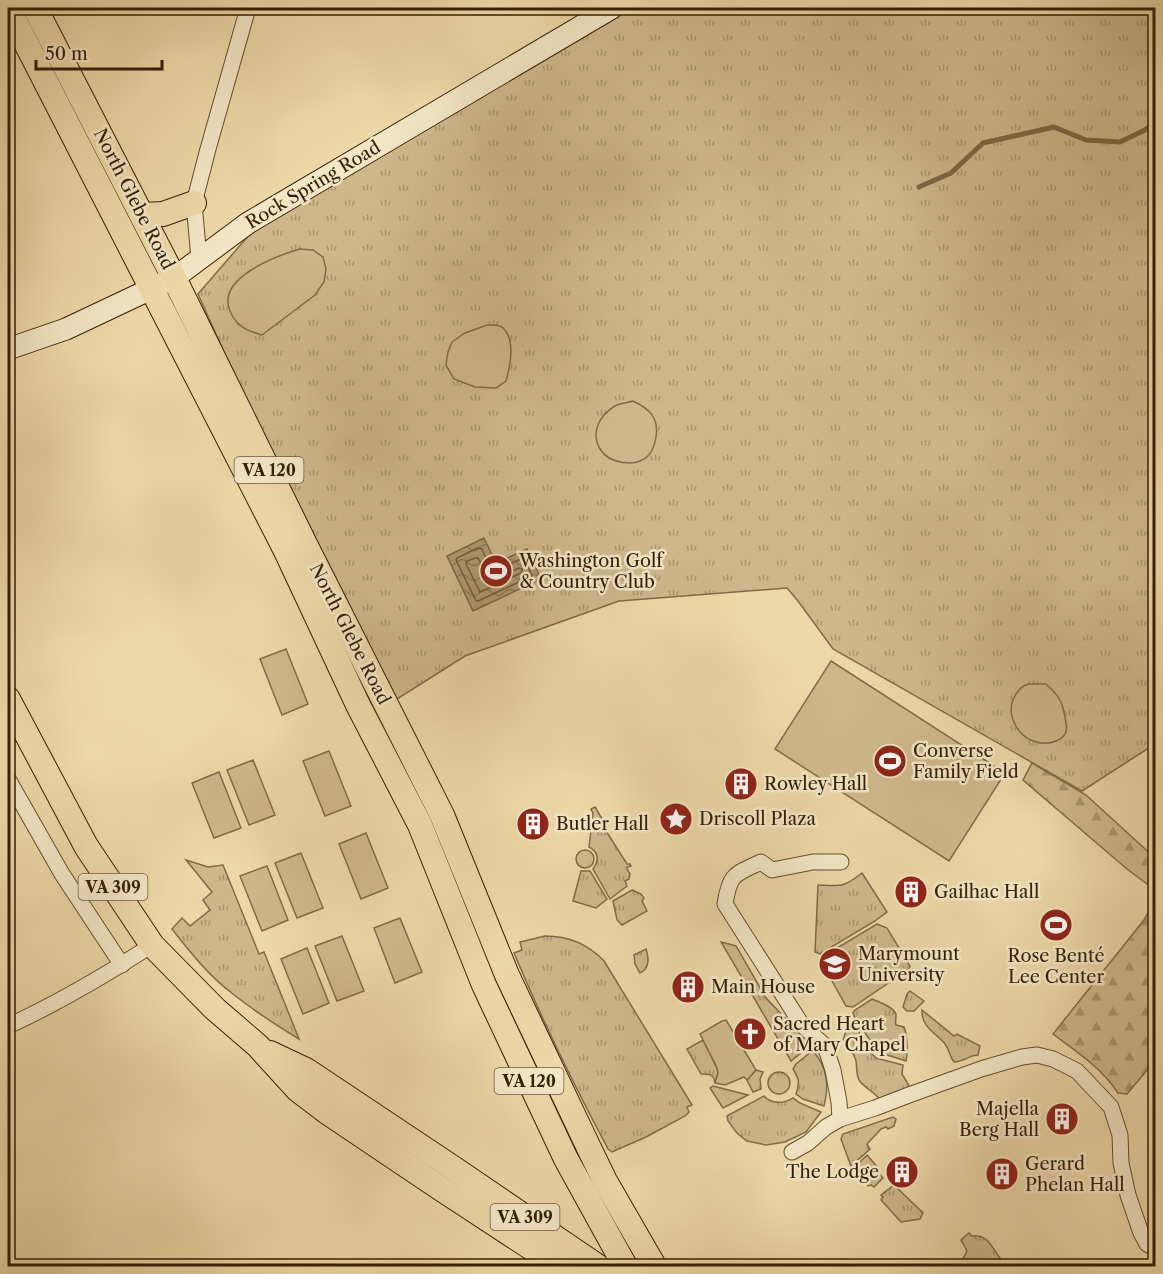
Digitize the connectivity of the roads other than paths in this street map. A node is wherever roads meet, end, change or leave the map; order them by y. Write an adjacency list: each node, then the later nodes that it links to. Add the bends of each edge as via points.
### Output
1 (8, 8): 8 (main road, North Glebe Road / VA 120)
2 (35, 8): 6 (main road, North Glebe Road / VA 120)
3 (248, 8): 5 (street)
4 (612, 8): 7 (street, Rock Spring Road, via 248,223)
5 (194, 203): 6 (main road, via 163,214); 7 (street)
6 (142, 215): 8 (main road, North Glebe Road / VA 120)
7 (200, 259): 8 (street, Rock Spring Road)
8 (163, 283): 9 (street, Rock Spring Road, via 66,329); 19 (main road, North Glebe Road / VA 120, via 306,546 442,815 507,975); 23 (main road, North Glebe Road / VA 120, via 358,705 420,825 484,985 566,1159)
9 (8, 349)
10 (8, 699): 13 (main road, VA 309, via 86,846)
11 (8, 779): 14 (street, via 62,874)
12 (842, 862): 17 (street, via 813,862 772,870 761,862 736,874 728,885 725,904 802,1025 825,1046 833,1070)
13 (153, 945): 14 (street); 16 (main road, VA 309, via 215,1009)
14 (122, 965): 15 (street)
15 (8, 1026)
16 (258, 1046): 21 (main road, VA 309, via 312,1101); 22 (main road, VA 309, via 306,1070)
17 (840, 1119): 18 (street); 20 (street, via 1022,1057 1037,1054 1053,1059 1077,1071 1111,1107 1120,1135 1128,1195 1141,1233)
18 (792, 1152)
19 (623, 1214): 24 (main road, North Glebe Road / VA 120); 25 (main road)
20 (1155, 1249)
21 (558, 1266)
22 (597, 1266)
23 (625, 1266)
24 (654, 1266)
25 (673, 1266)

